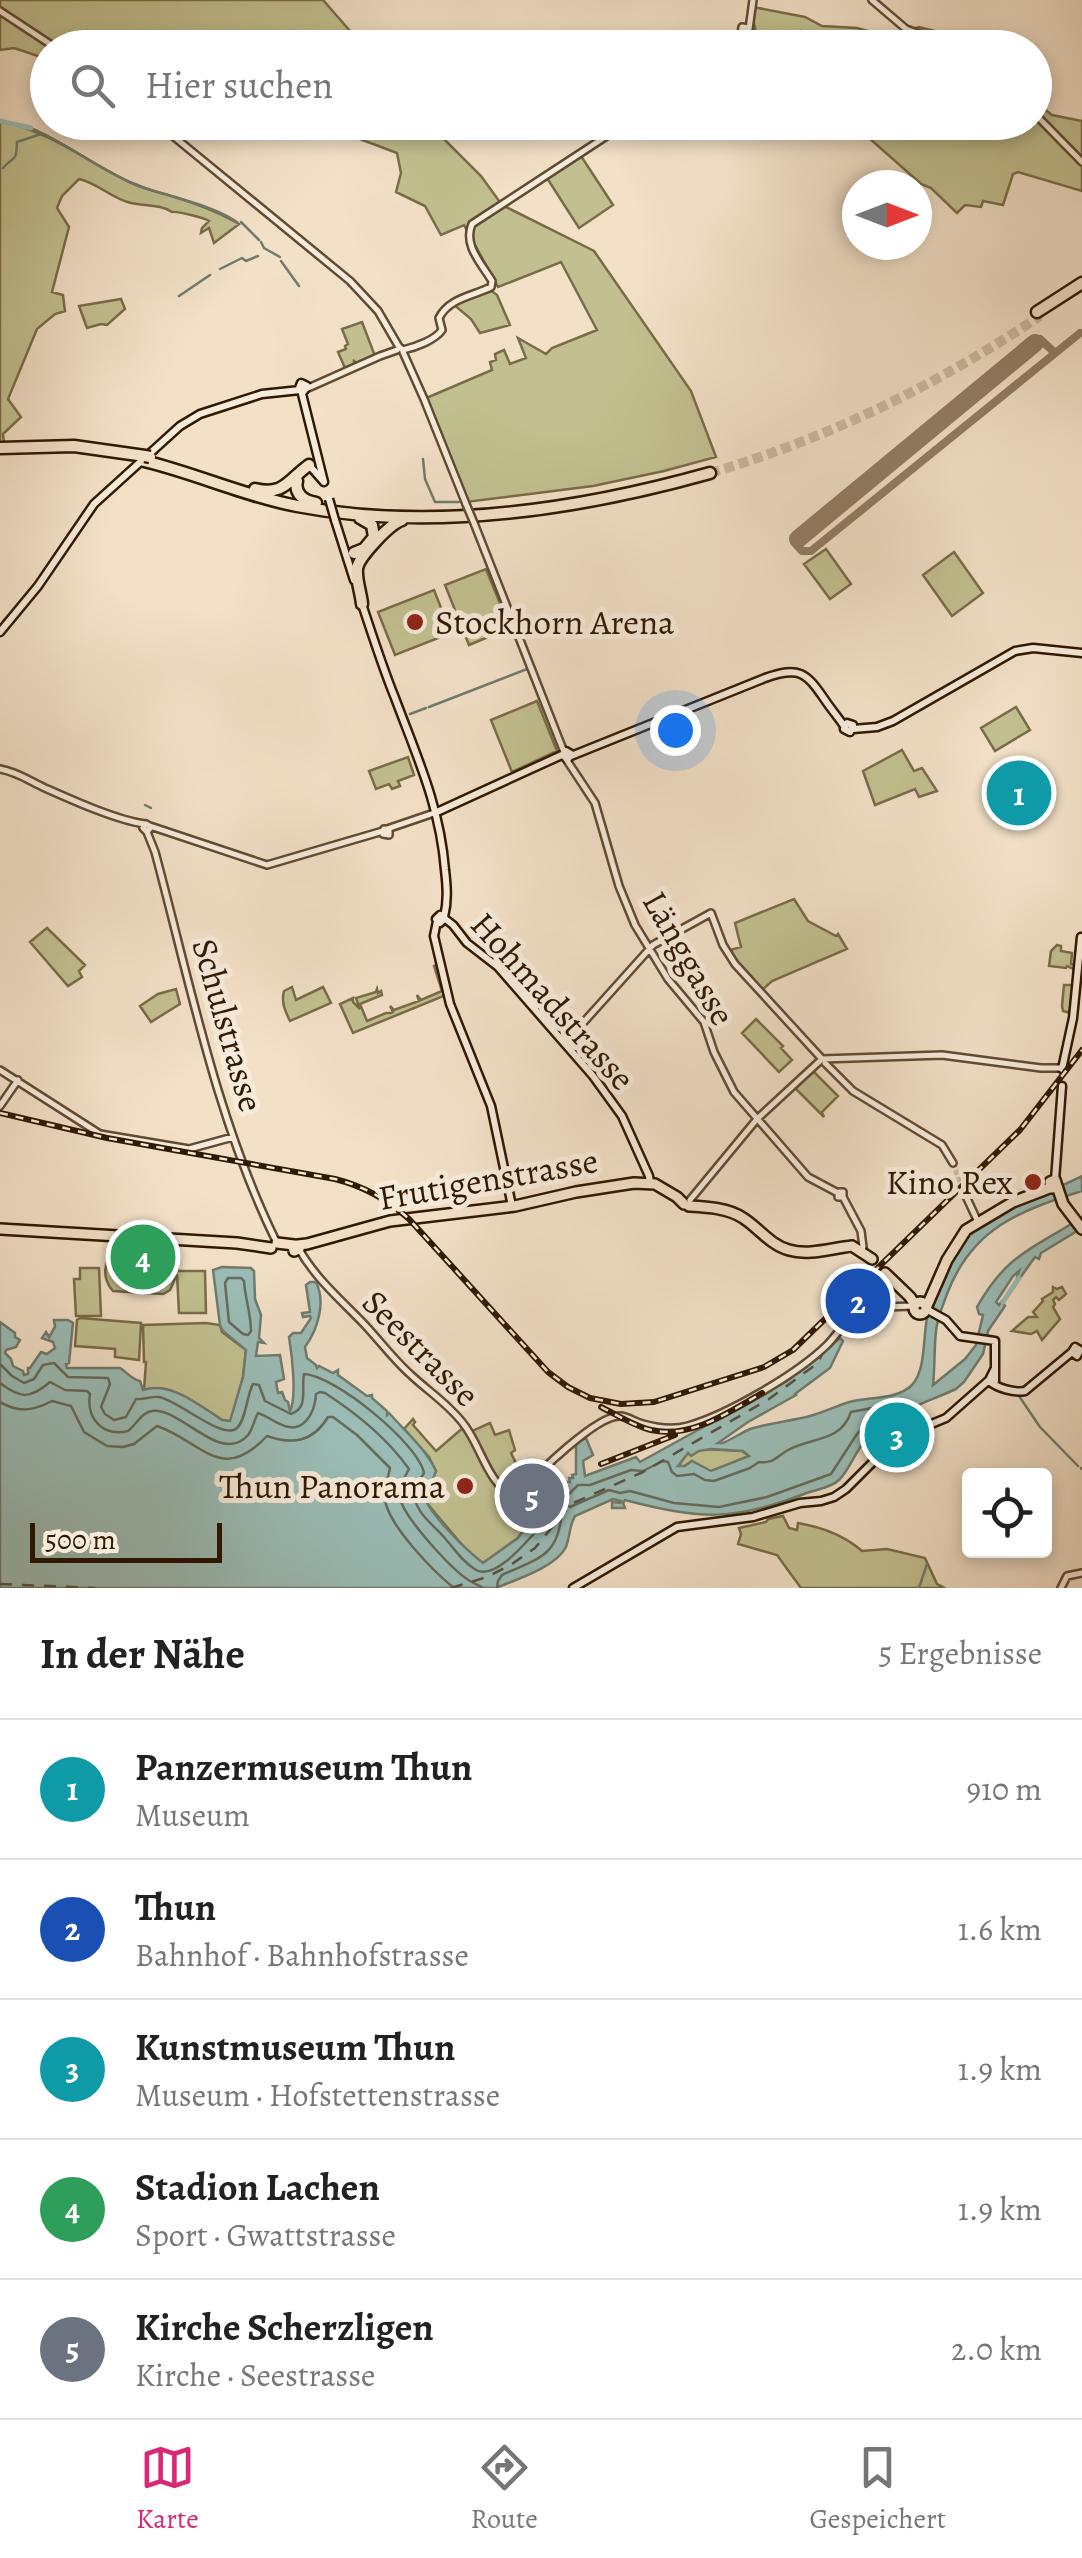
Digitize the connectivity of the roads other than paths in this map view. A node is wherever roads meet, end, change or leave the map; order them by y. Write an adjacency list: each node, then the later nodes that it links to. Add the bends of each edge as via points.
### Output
1 (753, 0): 4 (street)
2 (872, 0): 5 (street)
3 (0, 11): 6 (street)
4 (745, 30)
5 (909, 30)
6 (30, 32)
7 (1052, 132): 10 (street)
8 (178, 140): 13 (street, Länggasse, via 350,282 378,310)
9 (600, 140): 13 (street, via 474,222 470,245 491,287 446,307 439,316 441,334)
10 (1082, 162)
11 (1082, 285): 12 (highway)
12 (1038, 314)
13 (400, 350): 14 (street); 29 (street, Länggasse, bridge)
14 (303, 388): 15 (main road); 27 (main road, via 200,414 176,430 94,504)
15 (313, 439): 17 (main road); 19 (main road)
16 (0, 450): 18 (highway, via 74,446)
17 (317, 452): 19 (main road); 19 (main road)
18 (145, 459): 20 (highway); 21 (highway)
19 (316, 469): 20 (highway, via 278,490); 21 (main road); 21 (highway, via 296,489)
20 (234, 485): 21 (highway)
21 (332, 513): 22 (highway); 22 (highway, via 503,508 709,471 581,502); 23 (highway, via 369,522 375,534); 24 (main road)
22 (428, 516): 23 (highway, via 397,521)
23 (368, 549): 24 (highway); 26 (highway, via 357,568)
24 (350, 554): 25 (main road); 25 (main road)
25 (352, 576): 26 (main road)
26 (362, 604): 31 (main road)
27 (0, 632)
28 (1082, 652): 29 (main road, via 1015,652 877,726 852,726 811,679 788,672)
29 (567, 754): 31 (main road); 36 (street, Länggasse, via 595,803 620,889)
30 (0, 769): 32 (street)
31 (437, 812): 32 (street, via 272,864); 33 (main road, via 447,903)
32 (149, 829): 45 (street, Schulstrasse)
33 (441, 919): 37 (main road, Hohmadstrasse, via 498,967); 51 (main road, via 434,936 452,1010 492,1111)
34 (1082, 933): 35 (main road)
35 (1082, 948): 39 (main road)
36 (650, 949): 37 (street); 38 (street, via 712,913 735,964); 44 (street, Länggasse, via 703,1020 732,1090)
37 (562, 1041): 47 (main road, Hohmadstrasse, via 624,1118)
38 (823, 1062): 39 (street, via 940,1055); 44 (street); 46 (street, via 861,1096 942,1145)
39 (1062, 1068)
40 (0, 1070): 41 (street)
41 (18, 1080): 43 (street); 45 (street, via 103,1135 187,1149)
42 (1062, 1086): 48 (main road)
43 (0, 1106)
44 (757, 1118): 50 (street); 56 (street, Länggasse, via 806,1174 848,1203)
45 (233, 1137): 55 (street, Schulstrasse)
46 (953, 1163)
47 (647, 1180): 50 (main road, Frutigenstrasse); 51 (main road, Frutigenstrasse)
48 (1054, 1188): 52 (main road); 53 (main road)
49 (964, 1192): 52 (street)
50 (688, 1202): 56 (main road, Frutigenstrasse, via 734,1213 772,1241 800,1249)
51 (512, 1206): 57 (main road, Frutigenstrasse, via 385,1222)
52 (978, 1222): 59 (main road, via 959,1239)
53 (1079, 1225)
54 (0, 1229): 55 (main road, Frutigenstrasse)
55 (274, 1244): 57 (main road, Frutigenstrasse)
56 (861, 1244)
57 (299, 1248): 59 (street, Seestrasse, via 388,1353 456,1414 495,1480 514,1496 609,1418 689,1426 789,1375 850,1321 864,1321 880,1308)
58 (885, 1273): 59 (main road)
59 (919, 1307): 61 (main road, via 947,1321 959,1336 987,1340)
60 (1077, 1349): 61 (main road, via 1025,1392)
61 (993, 1380): 63 (main road, via 942,1421 884,1450 831,1498 677,1527)
62 (1082, 1572): 64 (street, via 1067,1576)
63 (574, 1588)
64 (1061, 1588)

